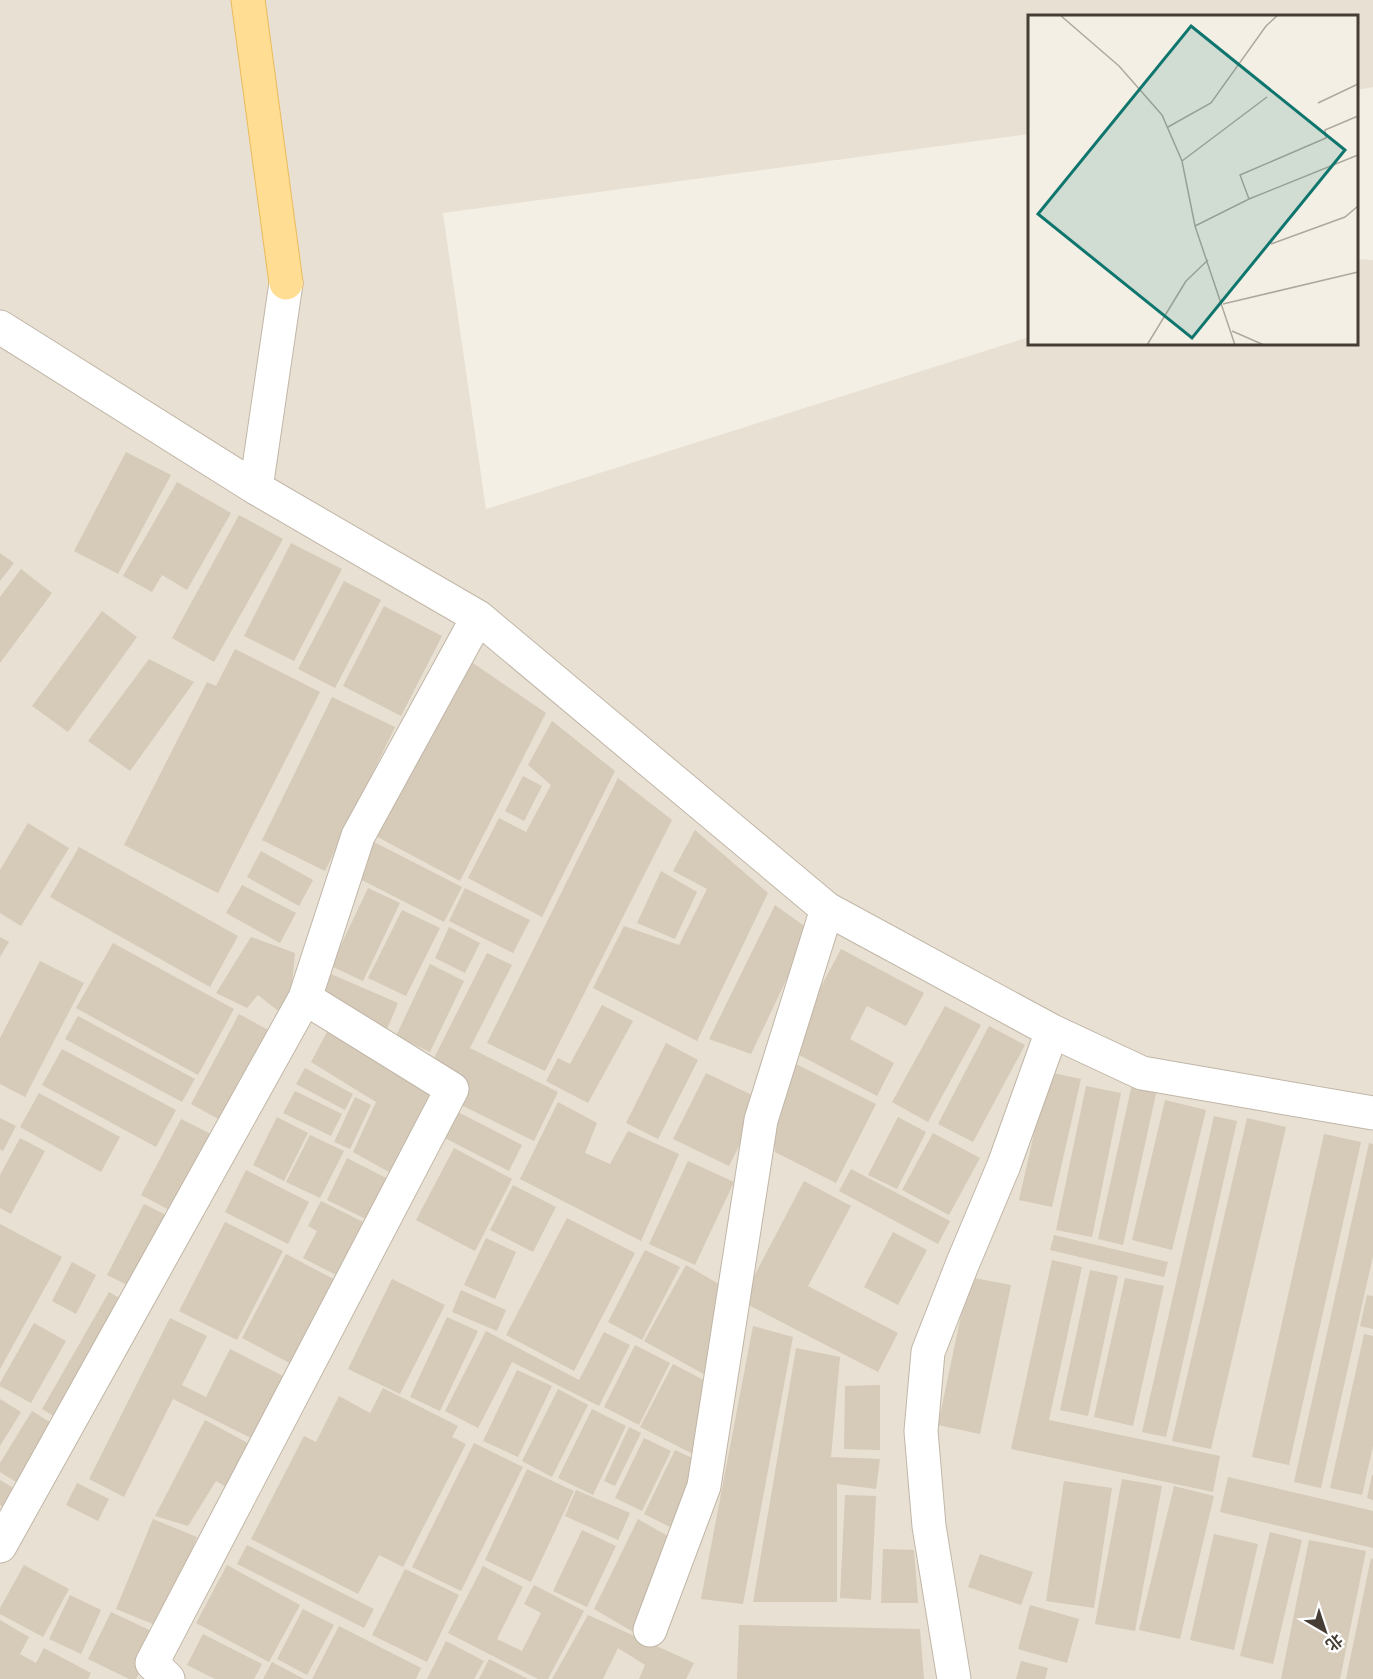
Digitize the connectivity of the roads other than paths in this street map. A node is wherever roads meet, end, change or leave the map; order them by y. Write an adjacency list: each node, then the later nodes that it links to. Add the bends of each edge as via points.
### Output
1 (248, 0): 2 (main road)
2 (286, 284): 4 (street)
3 (0, 327): 4 (street)
4 (256, 488): 5 (street)
5 (477, 617): 6 (street); 7 (street, via 358,836)
6 (827, 909): 8 (street); 11 (street, via 761,1120 704,1486)
7 (305, 998): 10 (street); 12 (street, via 452,1089 152,1663)
8 (1053, 1031): 9 (street, via 1142,1073); 13 (street, via 928,1352 921,1431 929,1526)
9 (1373, 1113)
10 (0, 1546)
11 (650, 1630)
12 (168, 1679)
13 (954, 1679)

